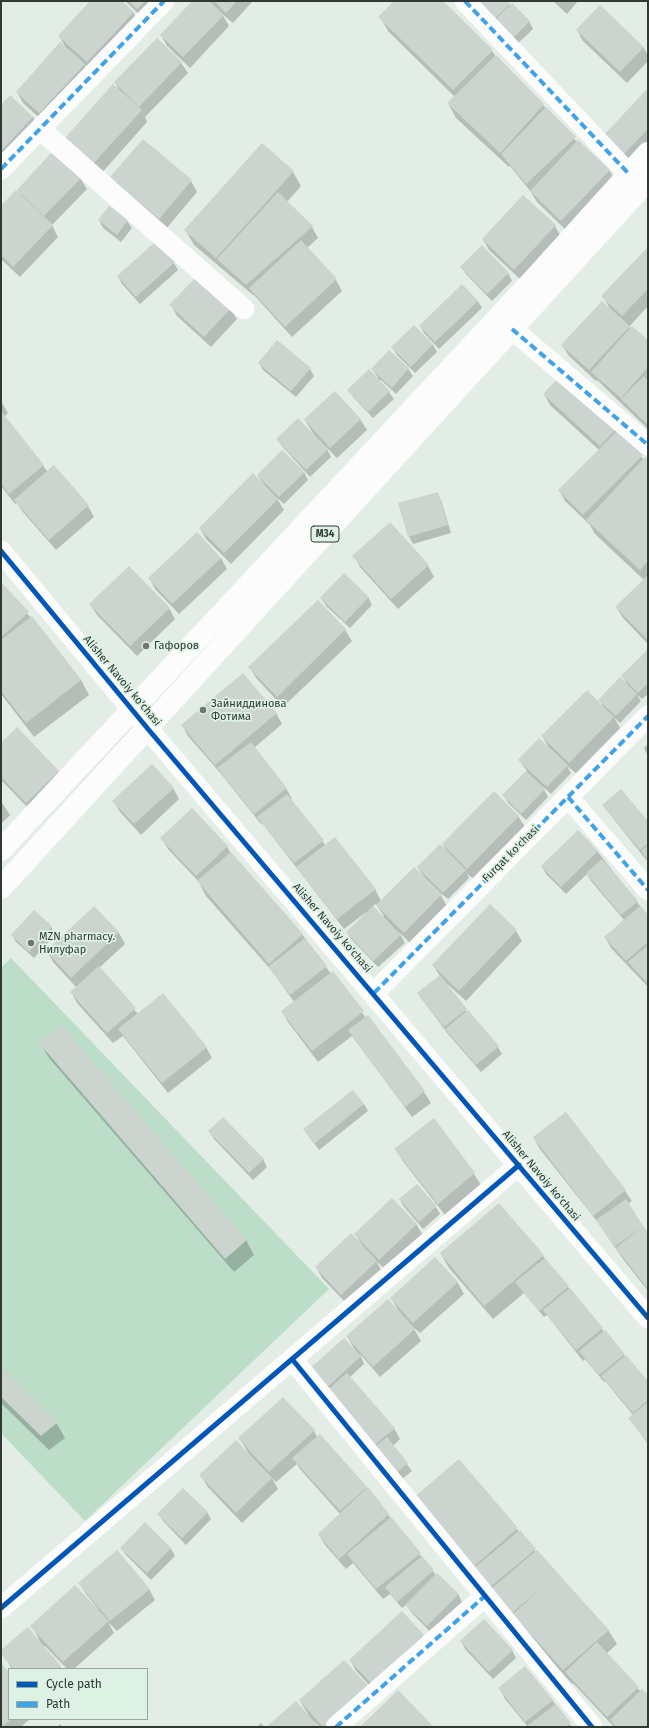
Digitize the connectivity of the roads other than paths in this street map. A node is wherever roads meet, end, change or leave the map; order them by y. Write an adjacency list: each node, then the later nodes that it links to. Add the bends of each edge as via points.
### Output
1 (164, 1): 3 (street)
2 (465, 1): 6 (street)
3 (40, 129): 5 (street); 7 (street)
4 (648, 153): 6 (main road, M34)
5 (1, 169)
6 (638, 177): 8 (main road, M34); 11 (main road, M34, via 534,279)
7 (244, 309)
8 (512, 329): 9 (street); 13 (main road, M34)
9 (648, 445)
10 (1, 552): 11 (street, Alisher Navoiy ko'chasi)
11 (132, 710): 13 (street, Alisher Navoiy ko'chasi); 15 (main road, M34)
12 (648, 716): 14 (street, Furqat ko'chasi)
13 (148, 728): 16 (main road, M34); 18 (street, Alisher Navoiy ko'chasi)
14 (568, 797): 17 (street); 18 (street, Furqat ko'chasi)
15 (1, 850)
16 (1, 888)
17 (648, 890)
18 (374, 993): 19 (street, Alisher Navoiy ko'chasi)
19 (519, 1165): 20 (street, Alisher Navoiy ko'chasi); 21 (street)
20 (648, 1318)
21 (292, 1359): 22 (street); 23 (street)
22 (485, 1596): 24 (street); 25 (street)
23 (1, 1608)
24 (336, 1727)
25 (592, 1727)

